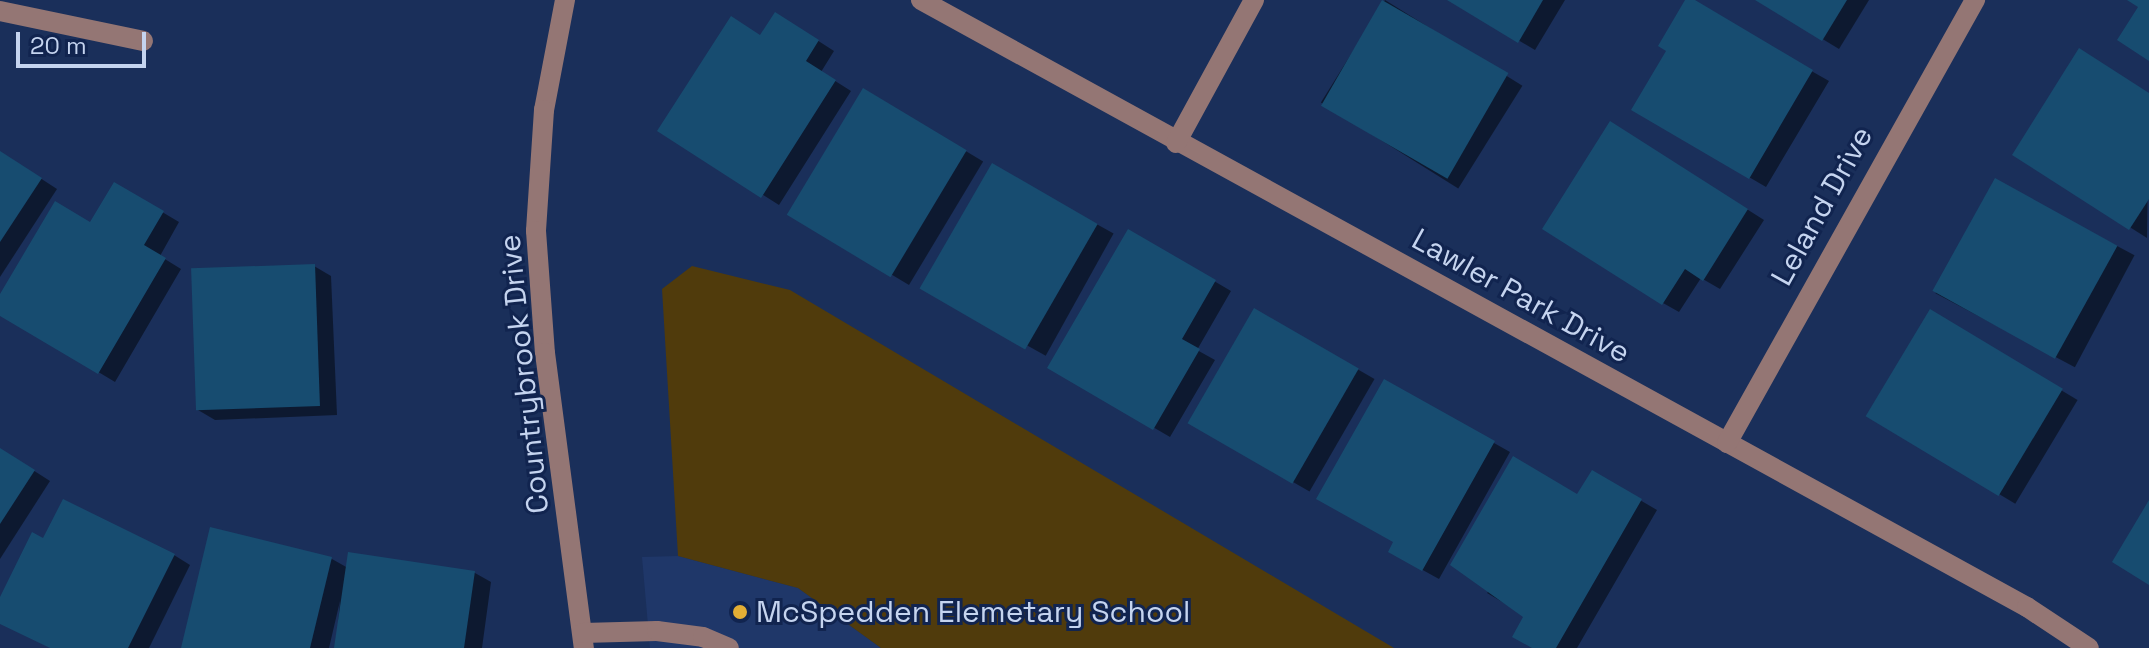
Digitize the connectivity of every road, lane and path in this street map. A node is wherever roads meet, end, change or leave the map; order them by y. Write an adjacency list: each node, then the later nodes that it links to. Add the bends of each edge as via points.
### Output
1 (565, 0): 9 (street, Countrybrook Drive, via 544,110 536,231 545,353)
2 (921, 0): 7 (street, Lawler Park Drive)
3 (1254, 0): 7 (street)
4 (1975, 0): 8 (street, Leland Drive)
5 (0, 11): 6 (street)
6 (143, 41)
7 (1176, 143): 8 (street, Lawler Park Drive)
8 (1727, 443): 11 (street, Lawler Park Drive, via 2027,607)
9 (584, 640): 10 (street, via 657,631 703,637)
10 (729, 648)
11 (2089, 648)

